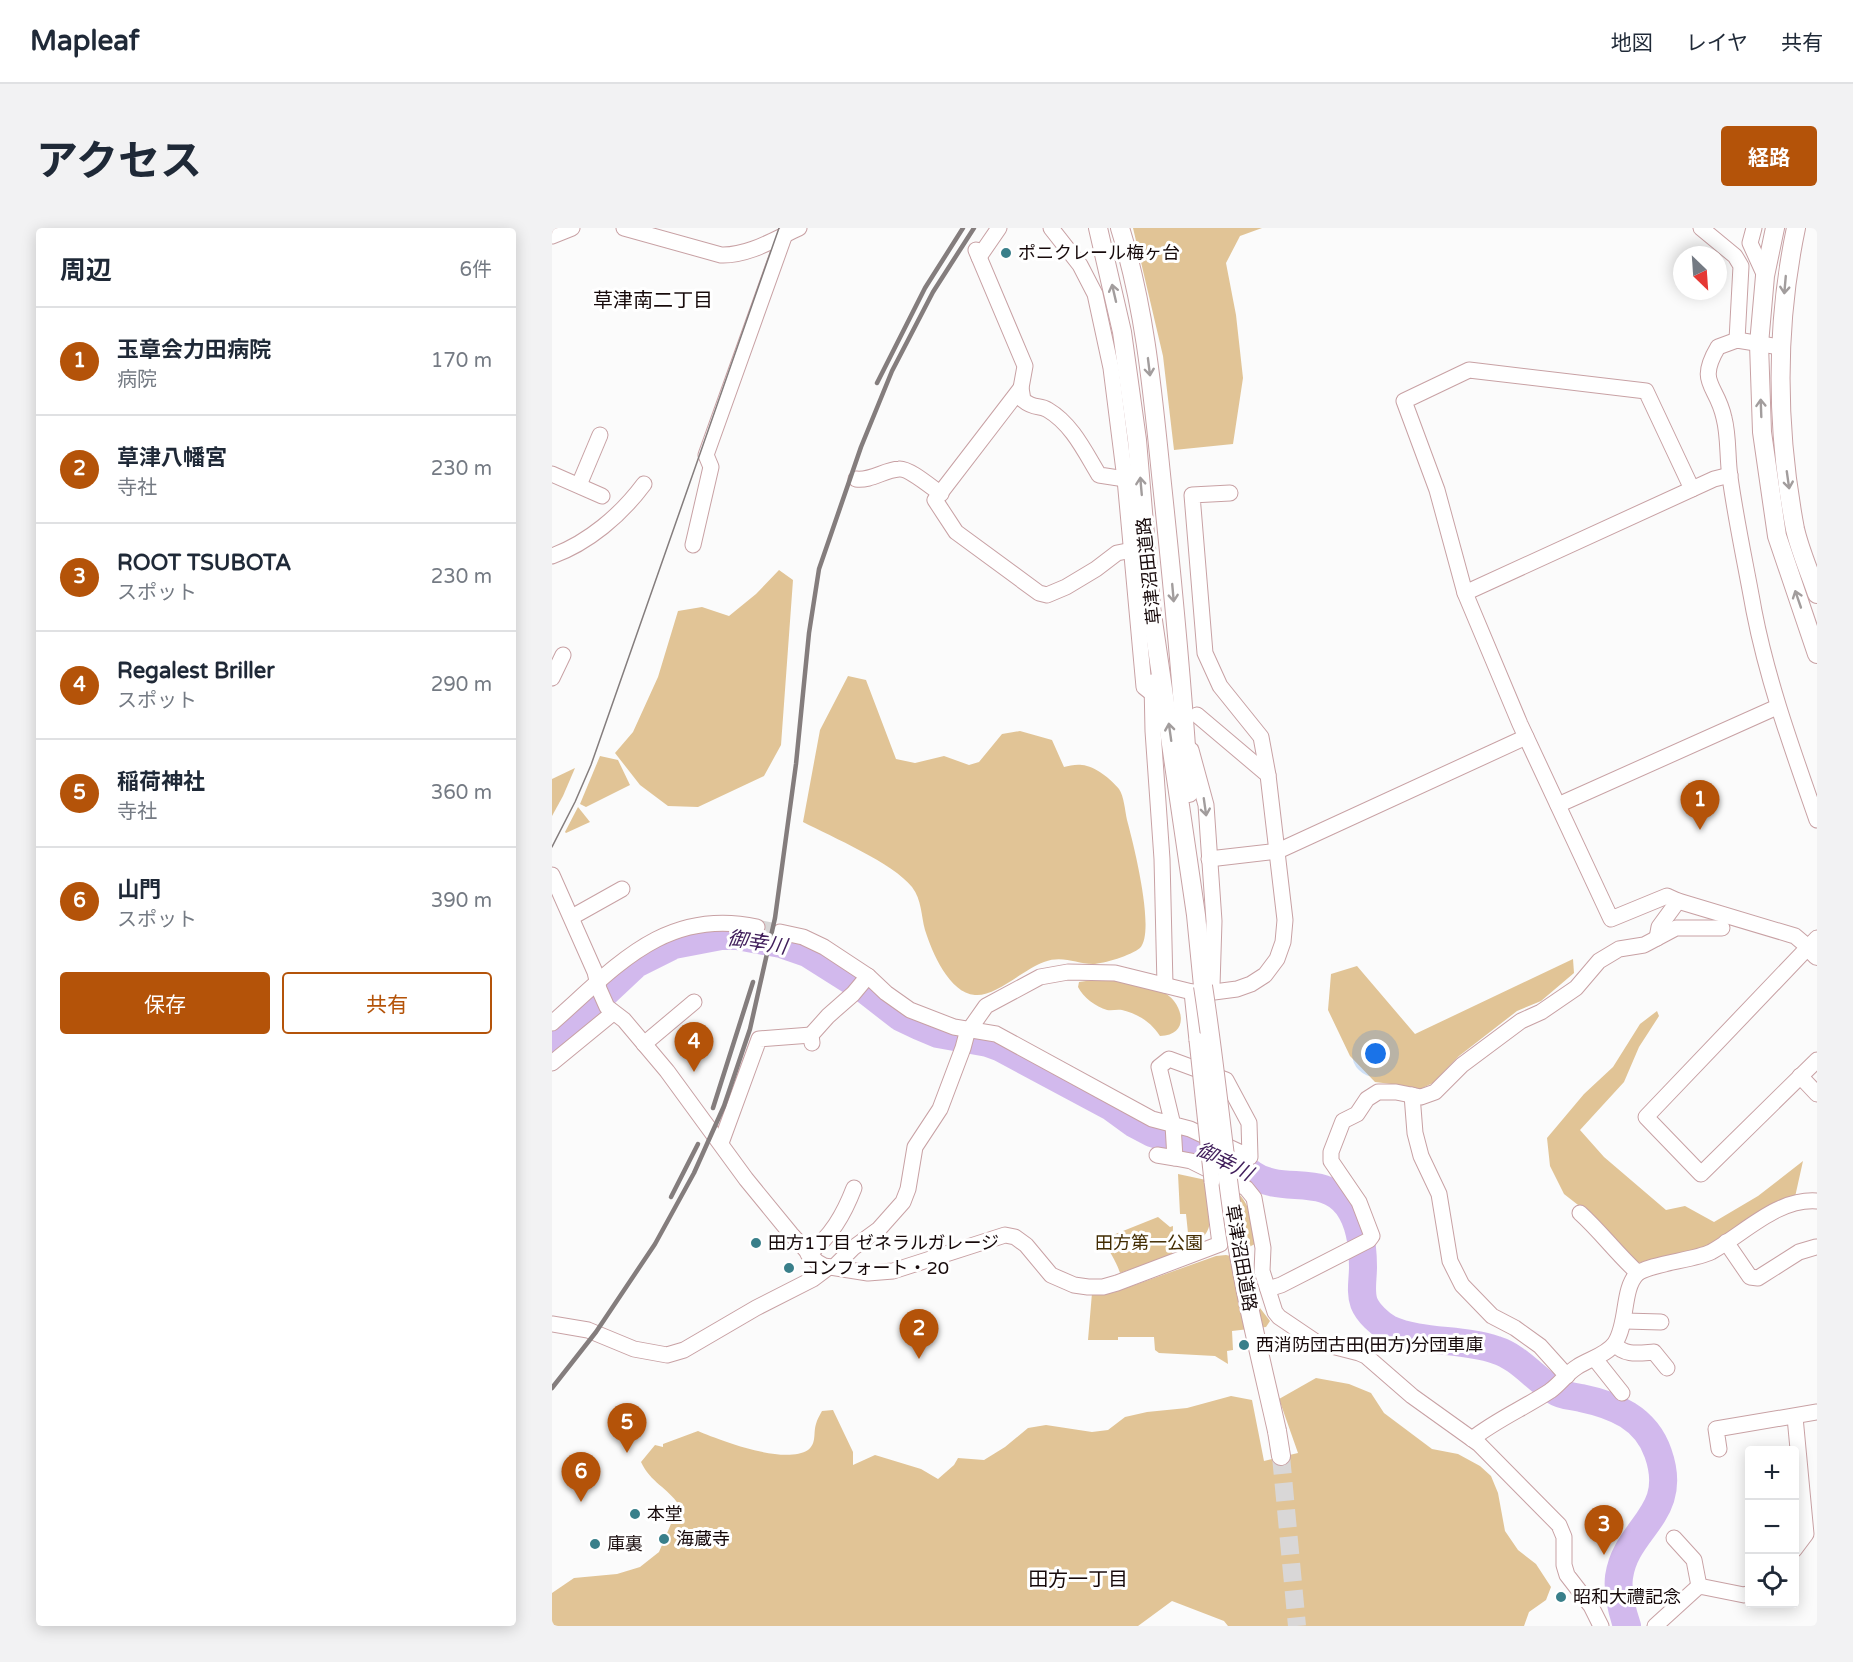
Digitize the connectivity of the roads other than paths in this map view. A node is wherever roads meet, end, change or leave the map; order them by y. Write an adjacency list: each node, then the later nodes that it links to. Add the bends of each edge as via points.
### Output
1 (572, 228): 12 (street)
2 (624, 228): 11 (street, via 722,255 740,253)
3 (999, 228): 17 (street, via 977,253 1025,366)
4 (1051, 228): 22 (street, via 1080,265 1095,294 1111,368)
5 (1098, 228): 34 (street, 草津沼田道路, one-way to 5, via 1137,440 1122,332)
6 (1120, 228): 41 (street, 草津沼田道路, one-way to 41, via 1145,329)
7 (1701, 228): 14 (street, via 1735,256 1741,266)
8 (1754, 228): 13 (street, via 1750,243)
9 (1775, 228): 13 (street)
10 (1796, 228): 16 (street, one-way to 16, via 1786,273)
11 (792, 231): 29 (street, via 706,455 711,467)
12 (552, 236)
13 (1765, 276): 15 (street)
14 (1737, 340): 15 (street); 20 (street, via 1718,347 1709,362 1708,381 1725,418)
15 (1759, 344): 16 (street); 35 (street, one-way to 15, via 1777,537 1762,432)
16 (1780, 347): 33 (street, one-way to 33, via 1781,429 1796,531)
17 (1021, 388): 22 (street, via 1023,400 1032,408 1046,408 1072,431 1099,475); 27 (street)
18 (600, 435): 24 (street)
19 (552, 474): 24 (street)
20 (1730, 476): 25 (street); 39 (street, via 1755,614)
21 (856, 479): 27 (street, via 907,470)
22 (1125, 479): 30 (street)
23 (644, 484): 31 (street, via 594,533)
24 (579, 485): 28 (street)
25 (1692, 489): 32 (street); 32 (street, via 1646,391 1469,370 1404,400 1437,490)
26 (1230, 493): 43 (street, via 1192,495 1205,653 1220,686 1260,737)
27 (940, 494): 30 (street, via 935,500 956,532 1039,593 1047,595 1066,587 1117,553)
28 (602, 496)
29 (693, 545)
30 (1132, 550): 38 (street, via 1144,687)
31 (552, 556)
32 (1465, 593): 42 (street)
33 (1817, 594)
34 (1151, 607): 51 (street, 草津沼田道路, one-way to 34); 59 (street)
35 (1817, 654)
36 (563, 655): 37 (street)
37 (552, 678)
38 (1149, 691)
39 (1777, 707): 44 (street); 45 (street)
40 (1197, 715): 43 (street)
41 (1186, 730): 47 (street, one-way to 47, via 1206,805); 51 (street, 草津沼田道路)
42 (1526, 737): 44 (street); 46 (street)
43 (1268, 775): 46 (street)
44 (1558, 805): 50 (street, via 1611,919 1667,896)
45 (1817, 820)
46 (1278, 851): 47 (street); 61 (street, via 1285,920 1277,959 1251,984 1214,992)
47 (1209, 859): 61 (street, via 1214,921)
48 (552, 875): 52 (street)
49 (622, 889): 52 (street)
50 (1678, 901): 56 (street, via 1659,927); 57 (street, via 1795,936)
51 (1196, 915): 61 (street, 草津沼田道路)
52 (572, 917): 60 (street)
53 (757, 927): 60 (street, via 718,922 668,933 639,948)
54 (1722, 928): 56 (street, via 1676,928)
55 (780, 932): 58 (street, via 813,941)
56 (1657, 938): 71 (street, via 1644,945 1619,949 1599,961 1576,988 1462,1065 1435,1092 1421,1097)
57 (1814, 947): 69 (street, via 1646,1117 1701,1174)
58 (862, 983): 65 (street); 73 (street, via 828,1016 812,1040 759,1039)
59 (1166, 985): 61 (street); 65 (street, via 1115,973 1068,972 1040,977 981,1010)
60 (599, 986): 63 (street); 64 (street)
61 (1202, 988): 80 (street, bridge, via 1197,1040); 99 (street, 草津沼田道路, bridge, via 1233,1219)
62 (694, 1002): 66 (street)
63 (611, 1012): 66 (street, via 624,1020); 68 (street)
64 (552, 1023)
65 (967, 1036): 72 (street, via 996,1034 1152,1119); 83 (street, via 940,1109 915,1147 903,1202 879,1228)
66 (644, 1044): 73 (street)
67 (1817, 1060): 69 (street)
68 (552, 1063)
69 (1800, 1076): 70 (street)
70 (1817, 1094)
71 (1412, 1095): 86 (street, via 1378,1092 1367,1099 1357,1114 1343,1121 1331,1152 1331,1161 1359,1202 1372,1236); 93 (street, via 1421,1156 1439,1194 1450,1261 1462,1285 1492,1316 1540,1346)
72 (1173, 1126): 72 (street, via 1160,1067 1169,1059 1226,1080 1249,1123 1250,1157); 75 (street)
73 (721, 1143): 82 (street)
74 (1157, 1155): 75 (street)
75 (1175, 1156): 84 (street, via 1231,1180 1254,1198 1263,1248)
76 (854, 1188): 82 (street, via 837,1224)
77 (1817, 1201): 79 (street, via 1789,1205)
78 (1580, 1213): 85 (street)
79 (1726, 1242): 81 (street, via 1750,1277 1758,1278 1799,1252); 85 (street, via 1710,1253)
80 (1221, 1244): 83 (street, via 1103,1287 1074,1285 1054,1276 1026,1245 1005,1235 893,1271 868,1273); 84 (street, via 1253,1255)
81 (1816, 1247)
82 (808, 1254): 83 (street)
83 (831, 1267): 89 (street, via 684,1350 667,1355 634,1348 588,1330)
84 (1262, 1271): 86 (street)
85 (1638, 1274): 87 (street, via 1629,1288)
86 (1268, 1289): 97 (street, via 1279,1317 1316,1342 1366,1356 1412,1396)
87 (1625, 1321): 88 (street); 90 (street)
88 (1660, 1322)
89 (552, 1324)
90 (1615, 1344): 91 (street); 92 (street, via 1620,1351 1654,1352)
91 (1595, 1359): 93 (street, via 1576,1367); 94 (street)
92 (1667, 1368)
93 (1557, 1385): 97 (street)
94 (1622, 1392)
95 (1817, 1412): 96 (street)
96 (1795, 1417): 98 (street, via 1716,1429); 101 (street, via 1806,1534)
97 (1472, 1439): 104 (street, via 1559,1525 1564,1537 1567,1575)
98 (1719, 1449)
99 (1281, 1456)
100 (1674, 1538): 102 (street, via 1694,1560)
101 (1799, 1543)
102 (1699, 1586): 103 (street); 105 (street)
103 (1745, 1595)
104 (1601, 1626)
105 (1655, 1626)

